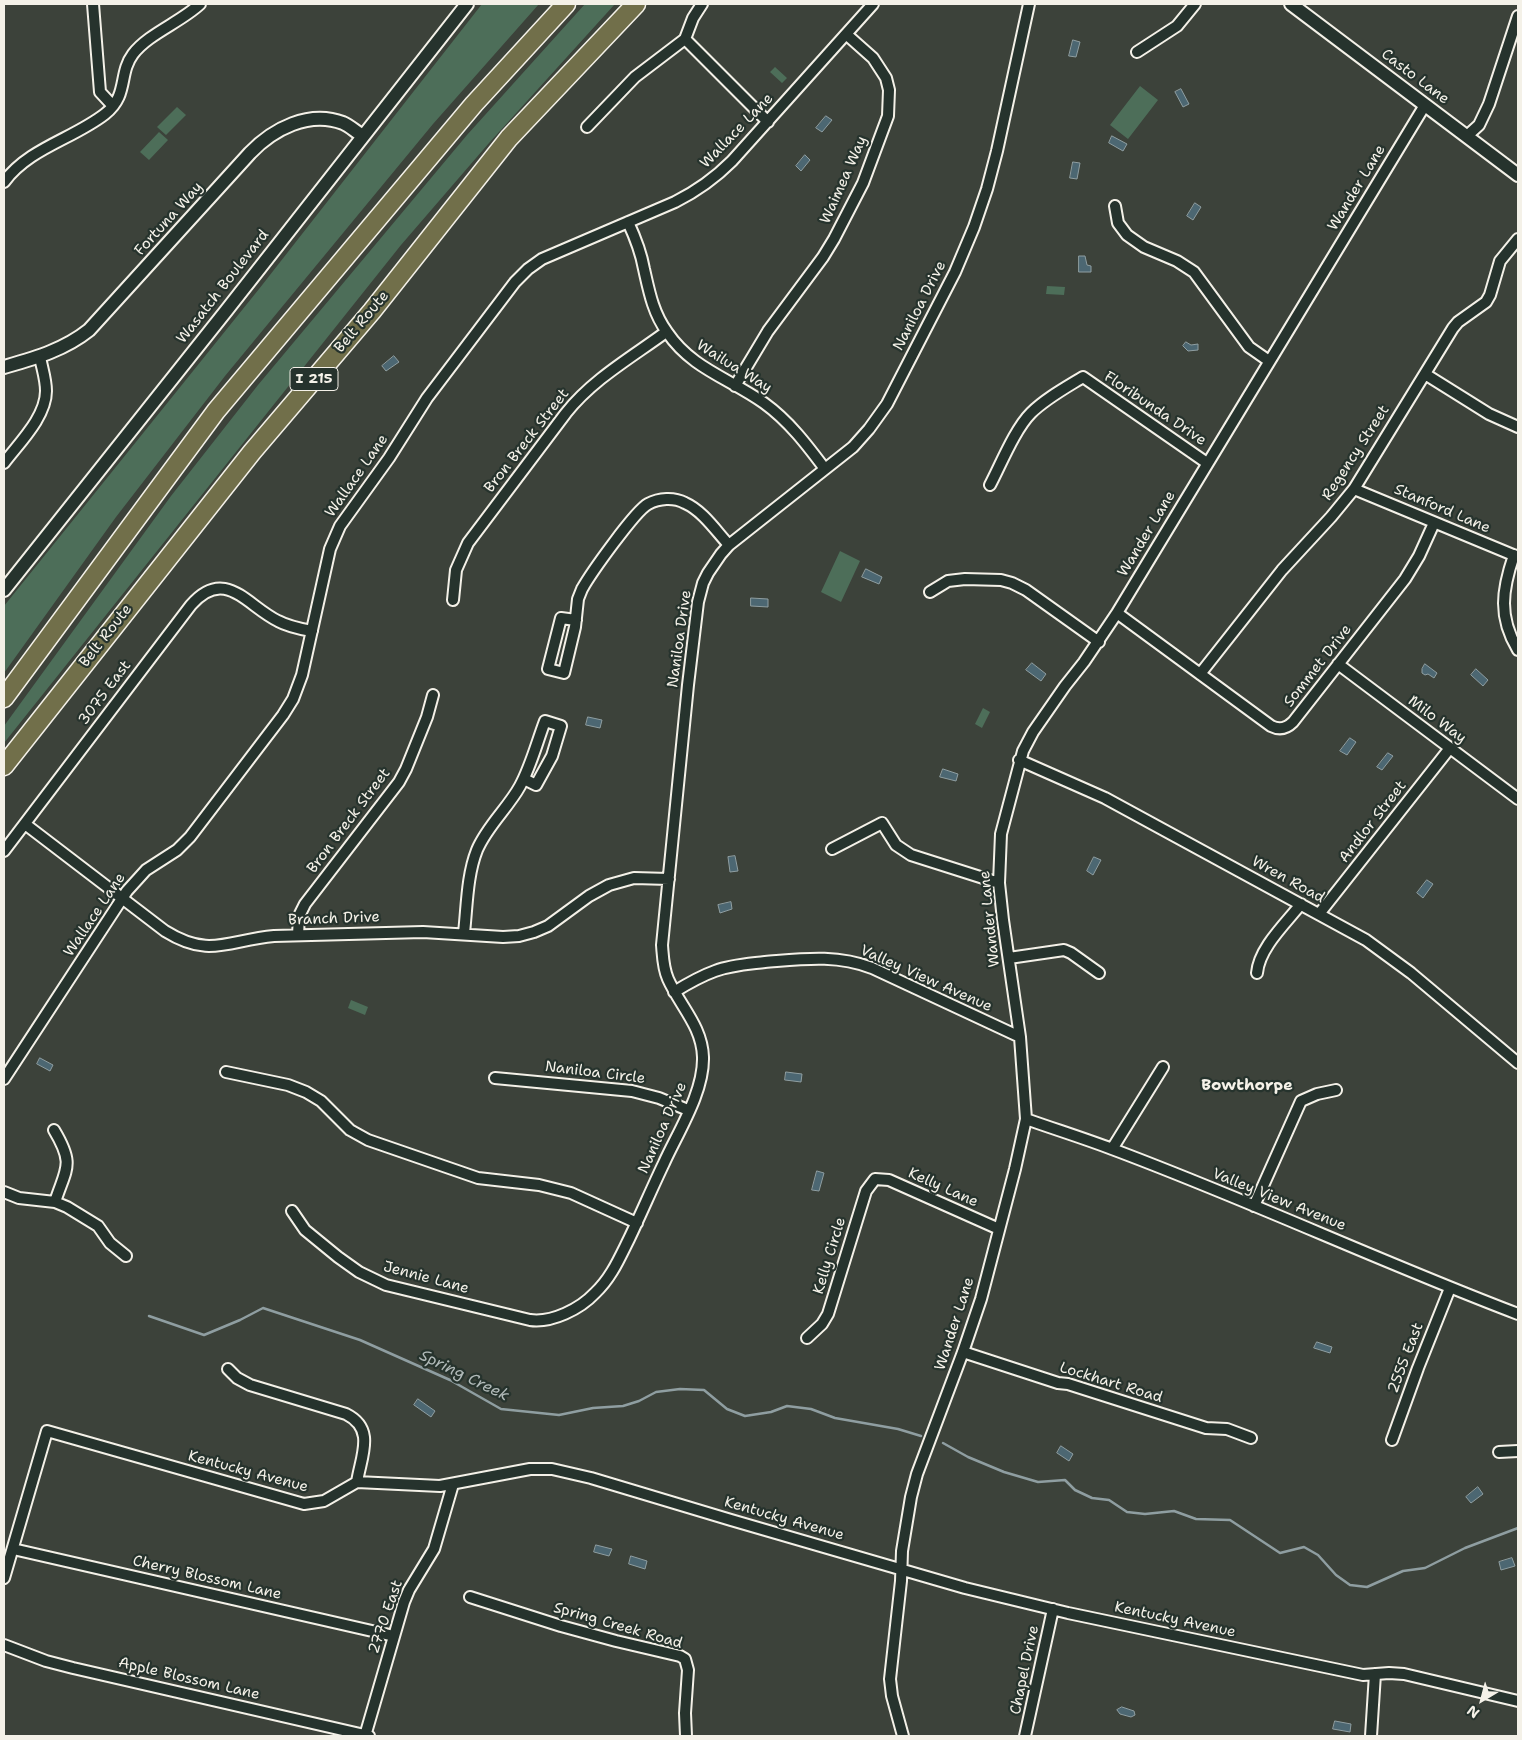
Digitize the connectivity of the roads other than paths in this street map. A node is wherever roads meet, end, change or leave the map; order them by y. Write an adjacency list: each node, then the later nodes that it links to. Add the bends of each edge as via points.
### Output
1 (93, 4): 17 (street, via 100,92)
2 (200, 4): 17 (street, via 134,52 128,62 120,95)
3 (467, 4): 20 (street, Wasatch Boulevard)
4 (566, 4): 53 (highway, via 474,104 216,410)
5 (636, 4): 56 (highway, Belt Route / I 215, via 509,138 372,311 252,452)
6 (702, 4): 14 (street, via 692,18)
7 (873, 4): 13 (street, Wallace Lane)
8 (1029, 4): 36 (street, Naniloa Drive, via 992,170 965,248 887,404 861,438)
9 (1195, 4): 15 (street, via 1177,26)
10 (1298, 6): 16 (street, Casto Lane)
11 (1518, 16): 12 (street)
12 (1516, 30): 21 (street, via 1489,104 1479,125)
13 (846, 34): 18 (street, Wallace Lane); 32 (street, Waimea Way, via 873,58 886,78 890,102 888,116 859,190 834,239 768,331)
14 (686, 39): 18 (street); 19 (street, via 628,84)
15 (1137, 52)
16 (1425, 105): 21 (street, Casto Lane); 29 (street, Wander Lane)
17 (113, 106): 23 (street, via 104,115 23,161)
18 (768, 122): 25 (street, Wallace Lane, via 724,169 705,184 675,202)
19 (587, 127)
20 (363, 136): 28 (street, Fortuna Way, via 342,123 320,119 291,125 268,137 96,324 73,342); 42 (street, Wasatch Boulevard)
21 (1467, 136): 22 (street, Casto Lane)
22 (1518, 175)
23 (4, 182)
24 (1115, 206): 29 (street, via 1118,223 1127,235 1194,272 1249,347)
25 (628, 222): 27 (street, Wailua Way, via 640,252 651,301); 47 (street, Wallace Lane, via 542,259 510,288 427,398 340,526 330,549)
26 (1518, 239): 31 (street, Regency Street, via 1500,261 1486,302 1458,322)
27 (666, 332): 32 (street, Wailua Way, via 694,362); 44 (street, Bron Breck Street, via 595,383 570,407 468,543 456,570)
28 (40, 357): 30 (street, Fortuna Way); 34 (street, via 46,386 44,405)
29 (1269, 361): 35 (street, Wander Lane)
30 (4, 367)
31 (1425, 374): 33 (street, via 1489,414); 38 (street, Regency Street)
32 (735, 386): 36 (street, Wailua Way, via 782,418)
33 (1518, 427)
34 (4, 463)
35 (1207, 463): 37 (street, Floribunda Drive, via 1083,378 1031,413); 45 (street, Wander Lane)
36 (826, 470): 40 (street, Naniloa Drive)
37 (990, 485)
38 (1354, 489): 39 (street, Stanford Lane); 51 (street, Regency Street, via 1282,570)
39 (1434, 522): 41 (street, Stanford Lane); 50 (street, Sommet Drive, via 1405,579)
40 (729, 545): 46 (street, via 692,506 674,499 647,504 585,582 578,599); 62 (street, Naniloa Drive, via 703,582 698,602)
41 (1516, 556): 49 (street, via 1506,578 1503,605 1507,626)
42 (4, 590)
43 (930, 592): 48 (street, via 948,581 966,579 1012,583)
44 (453, 600)
45 (1116, 613): 48 (street, Wander Lane); 51 (street, Sommet Drive)
46 (576, 620): 46 (street, via 561,618 548,669 564,673)
47 (312, 631): 59 (street, 3075 East, via 278,621 236,592 223,588 205,592 191,605); 64 (street, Wallace Lane, via 300,683 283,715 190,837 177,850 146,870)
48 (1099, 642): 55 (street, Wander Lane, via 1033,732)
49 (1518, 650)
50 (1338, 664): 51 (street, Sommet Drive, via 1293,722 1282,729 1271,726); 54 (street, Milo Way)
51 (1200, 674)
52 (433, 695): 68 (street, Bron Breck Street, via 402,775 305,904 299,916)
53 (4, 698)
54 (1450, 748): 58 (street, Milo Way); 66 (street, Andlor Street)
55 (1019, 760): 63 (street, Wander Lane, via 1001,834); 65 (street, Wren Road, via 1105,798)
56 (4, 766)
57 (522, 783): 57 (street, via 544,721 561,726 552,756 536,785); 67 (street, via 478,848 473,862)
58 (1518, 799)
59 (25, 824): 61 (street, 3075 East); 64 (street, Branch Drive)
60 (832, 849): 63 (street, via 882,823 896,845 911,855)
61 (4, 851)
62 (669, 879): 67 (street, Branch Drive, via 634,878 609,885 548,926 527,935 503,937); 72 (street, Naniloa Drive, via 663,955)
63 (999, 883): 69 (street, Wander Lane)
64 (123, 898): 68 (street, Branch Drive, via 172,936 201,946 216,947 265,937); 78 (street, Wallace Lane)
65 (1301, 904): 66 (street, Wren Road); 71 (street, via 1263,952)
66 (1319, 914): 74 (street, Wren Road, via 1386,954)
67 (464, 933): 68 (street, Branch Drive)
68 (298, 935)
69 (1009, 958): 70 (street, via 1064,950); 73 (street, Wander Lane)
70 (1099, 973)
71 (1257, 973)
72 (674, 992): 73 (street, Valley View Avenue, via 717,970 743,964 833,958 855,961 872,968); 80 (street, Naniloa Drive, via 694,1022 702,1048 701,1079)
73 (1020, 1037): 81 (street, Wander Lane)
74 (1518, 1063)
75 (1163, 1067): 83 (street)
76 (226, 1072): 89 (street, via 306,1092 350,1130 368,1140 478,1178 539,1185 571,1193)
77 (495, 1078): 80 (street, Naniloa Circle, via 632,1091)
78 (4, 1079)
79 (1336, 1090): 87 (street, via 1301,1101)
80 (688, 1110): 89 (street, Naniloa Drive)
81 (1026, 1119): 83 (street, Valley View Avenue); 90 (street, Wander Lane)
82 (54, 1130): 86 (street, via 64,1146 67,1164)
83 (1112, 1149): 87 (street, Valley View Avenue)
84 (875, 1179): 90 (street, Kelly Lane, via 889,1180); 95 (street, Kelly Circle, via 866,1191 828,1314)
85 (4, 1192): 86 (street, via 25,1200)
86 (55, 1202): 91 (street, via 95,1223 110,1243)
87 (1254, 1206): 92 (street, Valley View Avenue)
88 (292, 1210): 94 (street, Jennie Lane, via 305,1230 338,1257 386,1285 530,1320)
89 (637, 1223): 94 (street, Naniloa Drive, via 615,1268 600,1289 579,1305)
90 (999, 1229): 96 (street, Wander Lane)
91 (126, 1256)
92 (1450, 1288): 93 (street, Valley View Avenue); 99 (street, 2555 East)
93 (1518, 1314)
94 (546, 1319)
95 (807, 1338)
96 (963, 1352): 98 (street, Lockhart Road, via 1206,1428 1227,1430); 105 (street, Wander Lane, via 917,1474)
97 (228, 1369): 102 (street, via 250,1386 346,1414 361,1424 365,1441)
98 (1251, 1438)
99 (1392, 1440)
100 (1518, 1451): 101 (street)
101 (1498, 1452)
102 (356, 1482): 103 (street, Kentucky Avenue); 104 (street, Kentucky Avenue, via 324,1501 304,1504 47,1431)
103 (452, 1484): 105 (street, Kentucky Avenue, via 530,1469 558,1470); 109 (street, 2770 East, via 438,1538 408,1590)
104 (13, 1549): 106 (street); 109 (street, Cherry Blossom Lane)
105 (900, 1568): 108 (street, Kentucky Avenue); 115 (street, Wander Lane, via 890,1679)
106 (4, 1578)
107 (470, 1597): 114 (street, Spring Creek Road, via 561,1626 685,1659 688,1670)
108 (1053, 1609): 111 (street, Kentucky Avenue, via 1363,1675); 116 (street, Chapel Drive)
109 (394, 1636): 113 (street, 2770 East)
110 (4, 1645): 113 (street, Apple Blossom Lane, via 73,1668)
111 (1375, 1674): 112 (street, Kentucky Avenue, via 1404,1674); 117 (street)
112 (1518, 1701)
113 (367, 1736)
114 (686, 1736)
115 (903, 1736)
116 (1025, 1736)
117 (1371, 1736)

